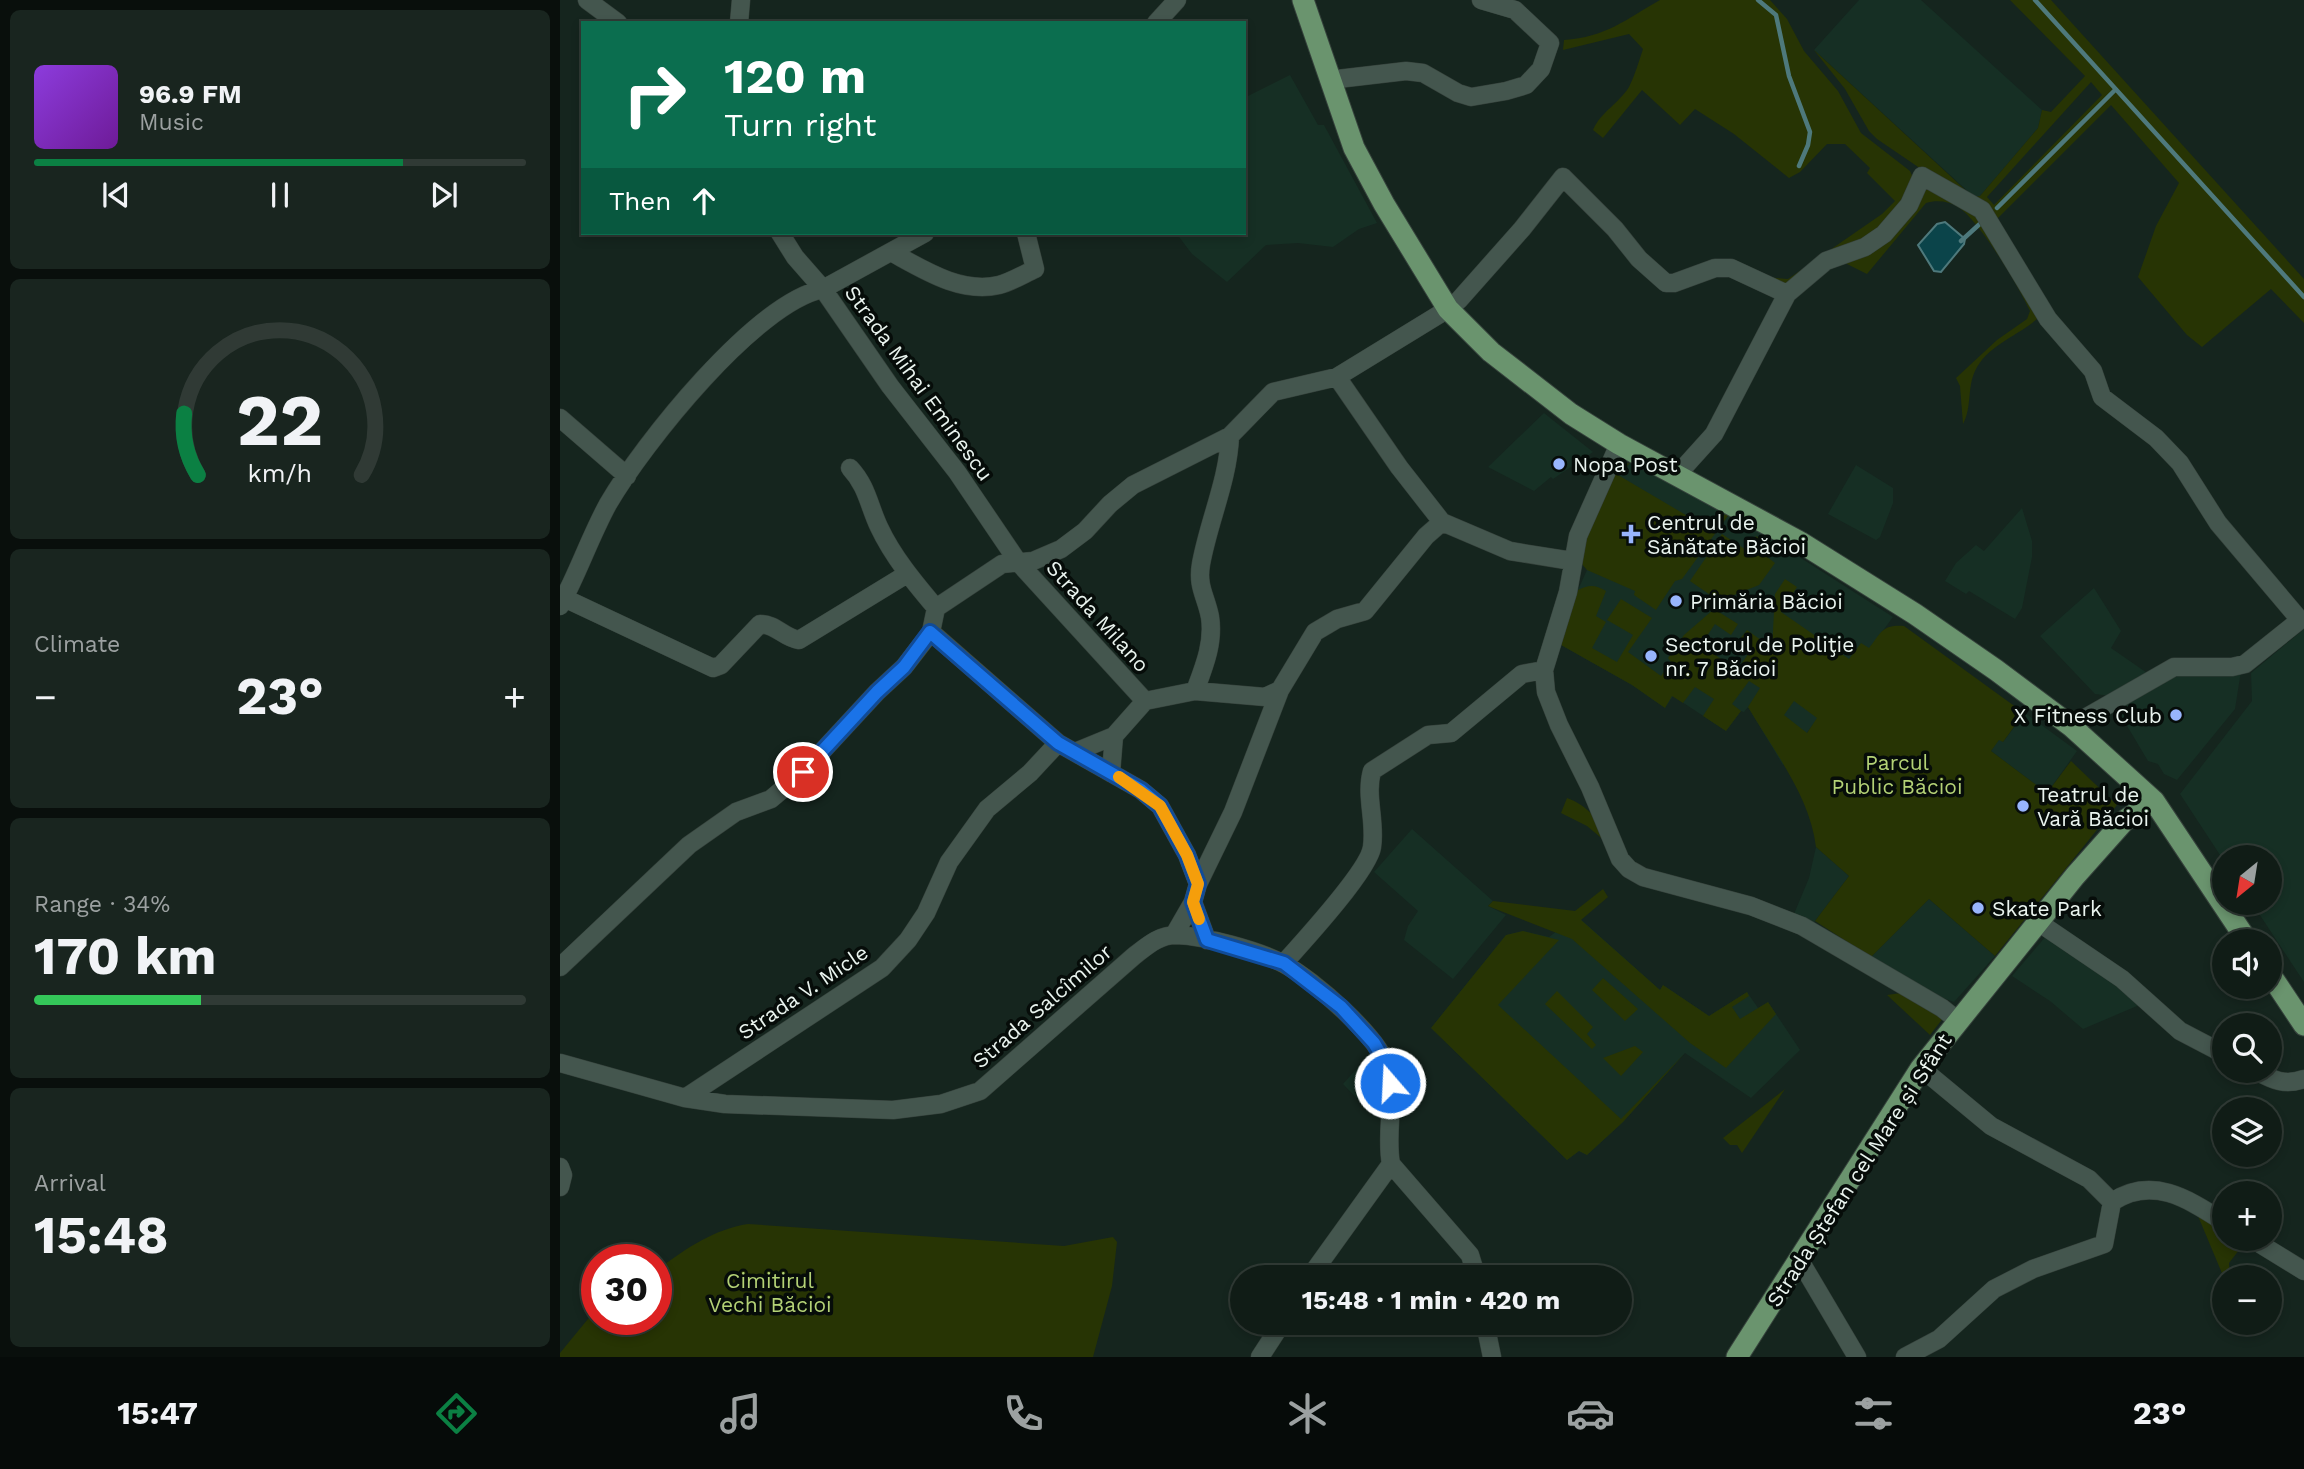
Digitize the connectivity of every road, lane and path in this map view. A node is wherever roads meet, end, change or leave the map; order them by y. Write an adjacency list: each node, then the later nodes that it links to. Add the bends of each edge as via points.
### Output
1 (587, 0): 6 (street)
2 (741, 0): 7 (street)
3 (1177, 0): 8 (street)
4 (1303, 0): 9 (main road)
5 (1481, 0): 9 (street, via 1515,10 1550,43 1541,69 1526,85 1471,97 1423,73)
6 (615, 21)
7 (739, 21)
8 (1158, 21)
9 (1329, 80): 16 (main road, via 1354,148)
10 (781, 235): 14 (street, Strada Mihai Eminescu)
11 (921, 235): 13 (street)
12 (1026, 235): 13 (street, via 1035,269 1002,284 979,287 927,272)
13 (891, 252): 14 (street)
14 (823, 289): 23 (street, via 806,293 740,341 673,415); 26 (street, Strada Mihai Eminescu)
15 (1787, 294): 16 (street, via 1731,268 1715,268 1666,283 1563,177); 22 (street, via 1714,434); 35 (street, via 1826,261 1866,247 1884,234 1909,205 1922,176 1976,204 2049,319 2093,371 2102,397 2156,438 2180,463 2218,523 2300,620 2245,664 2174,667)
16 (1448, 309): 17 (street); 20 (main road, via 1524,381)
17 (1337, 377): 19 (street, via 1273,392); 24 (street)
18 (560, 418): 23 (street)
19 (1230, 436): 26 (street, via 1133,485 1061,549); 32 (street, via 1226,471 1202,564 1199,587 1211,631)
20 (1619, 444): 22 (main road); 25 (street, via 1578,536)
21 (850, 468): 27 (street, via 861,480 878,526)
22 (1677, 475): 35 (main road, via 1800,542 1915,614)
23 (627, 476): 28 (street)
24 (1442, 522): 25 (street, via 1510,551); 33 (street, via 1365,611 1315,632)
25 (1572, 561): 31 (street, via 1568,592)
26 (1018, 562): 29 (street, via 1002,564); 34 (street, Strada Milano)
27 (907, 574): 28 (street, via 799,640 760,624 713,668); 29 (street)
28 (563, 595)
29 (936, 608): 30 (street)
30 (930, 632): 37 (street); 48 (street, via 904,667 803,772 771,799 736,812 690,845)
31 (1544, 670): 47 (street, via 1522,674 1451,733 1428,734 1372,771 1374,826 1372,850 1364,868); 50 (street, via 1546,692 1559,725 1620,859 1629,869 1802,926)
32 (1195, 691): 33 (street, via 1265,697); 34 (street)
33 (1280, 691): 41 (street, via 1233,812)
34 (1145, 701): 36 (street)
35 (2071, 726): 40 (main road)
36 (1114, 736): 38 (street); 39 (street)
37 (1058, 743): 38 (street); 57 (street, Strada V. Micle, via 988,809 949,862 926,913 882,968)
38 (1075, 751): 39 (street)
39 (1111, 773): 41 (street, via 1160,806)
40 (2154, 801): 43 (main road, Strada Ștefan cel Mare și Sfânt, via 2124,821); 44 (main road)
41 (1198, 884): 42 (street)
42 (1193, 902): 45 (street); 46 (street)
43 (2038, 922): 50 (main road, Strada Ștefan cel Mare și Sfânt); 52 (street, via 2122,979 2180,1031)
44 (2239, 929)
45 (1174, 935): 46 (street); 57 (street, Strada Salcîmilor, via 1156,939 1134,956 980,1091 941,1104 892,1110 822,1110)
46 (1207, 940): 47 (street)
47 (1284, 963): 58 (street, via 1341,1007 1374,1043 1388,1067)
48 (560, 967)
49 (2282, 992): 51 (main road)
50 (1957, 1020): 54 (main road, Strada Ștefan cel Mare și Sfânt)
51 (2304, 1025)
52 (2212, 1048)
53 (560, 1063): 57 (street, Strada Salcîmilor)
54 (1921, 1068): 61 (street, via 1991,1126 2089,1179); 64 (main road, Strada Ștefan cel Mare și Sfânt)
55 (2304, 1079): 56 (street)
56 (2282, 1083)
57 (685, 1098)
58 (1391, 1164): 65 (street); 66 (street, via 1470,1255)
59 (560, 1167): 60 (street)
60 (560, 1187)
61 (2112, 1202): 62 (street, via 2127,1192 2148,1188 2182,1197); 74 (street, via 2104,1244 2033,1269 1994,1289 1939,1339)
62 (2212, 1215)
63 (2272, 1251): 67 (street)
64 (1799, 1259): 72 (main road, Strada Ștefan cel Mare și Sfânt); 73 (street)
65 (1318, 1265)
66 (1473, 1265)
67 (2304, 1271)
68 (1274, 1335): 70 (street)
69 (1487, 1335): 71 (street)
70 (1260, 1357)
71 (1492, 1357)
72 (1737, 1357)
73 (1857, 1357)
74 (1905, 1357)

